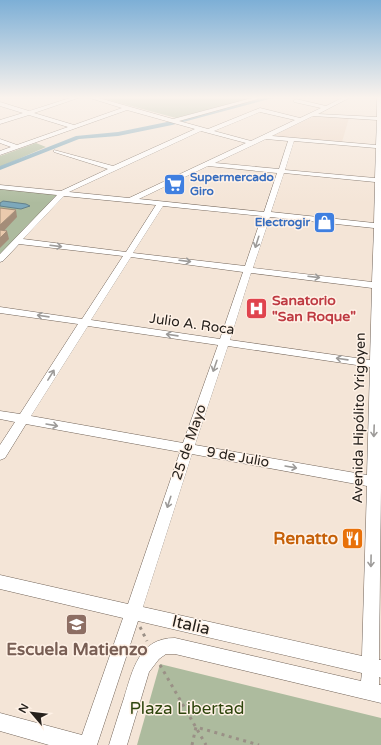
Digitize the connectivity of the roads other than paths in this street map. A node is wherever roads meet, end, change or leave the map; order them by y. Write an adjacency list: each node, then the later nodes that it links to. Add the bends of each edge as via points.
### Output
1 (57, 133): 10 (street)
2 (192, 133): 15 (street)
3 (214, 133): 9 (street)
4 (273, 133): 6 (street)
5 (380, 133): 11 (street, Avenida Hipólito Yrigoyen)
6 (264, 137): 7 (street); 9 (street)
7 (292, 139): 11 (street); 16 (street, 25 de Mayo)
8 (0, 141): 10 (street)
9 (251, 143): 14 (street)
10 (16, 147): 13 (street)
11 (380, 147): 17 (street, Avenida Hipólito Yrigoyen)
12 (56, 151): 15 (street)
13 (0, 153)
14 (207, 164): 16 (street); 20 (street)
15 (112, 168): 19 (street)
16 (281, 172): 17 (street); 22 (street, 25 de Mayo)
17 (380, 181): 23 (street, Avenida Hipólito Yrigoyen)
18 (0, 187): 19 (street)
19 (62, 193): 20 (street); 24 (street)
20 (131, 200): 21 (street)
21 (161, 203): 22 (street); 25 (street)
22 (266, 214): 23 (street); 27 (street, 25 de Mayo, one-way to 27)
23 (379, 226): 28 (street, Avenida Hipólito Yrigoyen)
24 (18, 241): 25 (street, one-way to 25); 26 (street)
25 (127, 254): 27 (street, one-way to 27); 30 (street)
26 (0, 260)
27 (248, 269): 28 (street, one-way to 28); 31 (street, 25 de Mayo)
28 (379, 285): 32 (street, Avenida Hipólito Yrigoyen)
29 (0, 310): 30 (street, Julio A. Roca, one-way to 29)
30 (84, 322): 31 (street, Julio A. Roca, one-way to 30); 34 (street, one-way to 30)
31 (223, 342): 32 (street, Julio A. Roca, one-way to 31); 35 (street, 25 de Mayo, one-way to 35)
32 (378, 364): 37 (street, Avenida Hipólito Yrigoyen, one-way to 37)
33 (0, 416): 34 (street, 9 de Julio)
34 (23, 420): 35 (street, 9 de Julio, one-way to 35); 36 (street)
35 (187, 448): 37 (street, 9 de Julio, one-way to 37); 39 (street, 25 de Mayo, one-way to 39)
36 (0, 455)
37 (377, 482): 40 (street, Avenida Hipólito Yrigoyen, one-way to 40)
38 (0, 582): 39 (street, Italia)
39 (132, 612): 40 (street, Italia); 44 (street, 25 de Mayo)
40 (375, 668): 41 (street, Avenida Hipólito Yrigoyen)
41 (375, 692): 45 (street, Italia, via 175,646 164,646 148,660)
42 (0, 722): 43 (street)
43 (82, 745)
44 (88, 745)
45 (118, 745)

